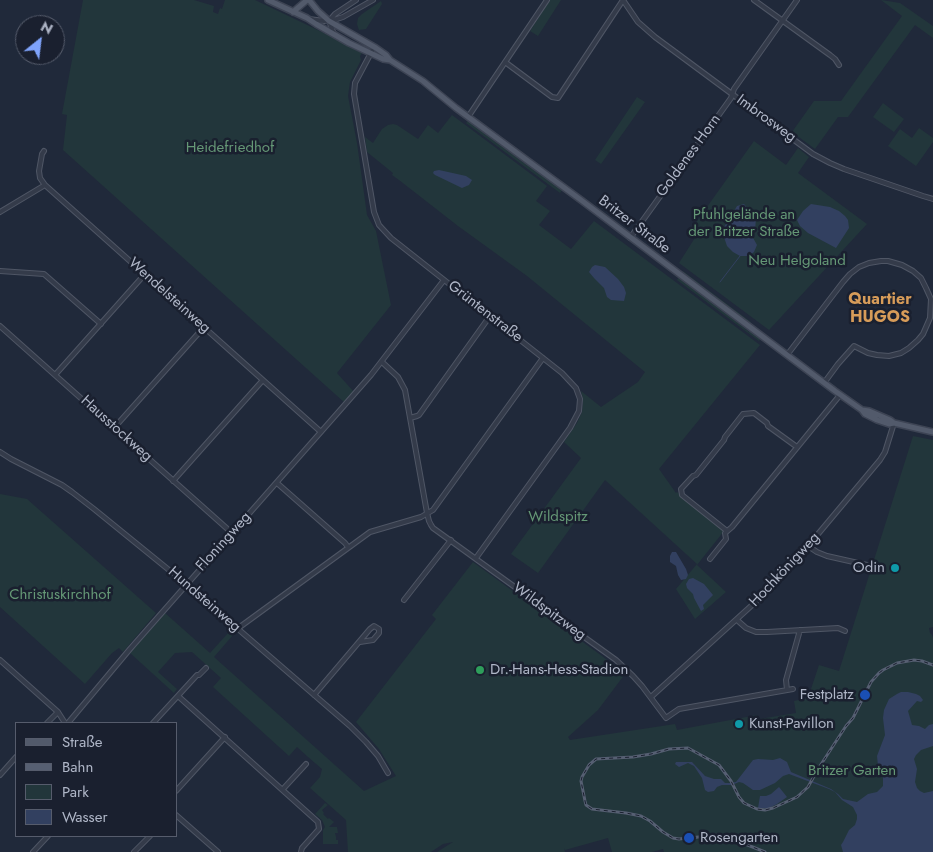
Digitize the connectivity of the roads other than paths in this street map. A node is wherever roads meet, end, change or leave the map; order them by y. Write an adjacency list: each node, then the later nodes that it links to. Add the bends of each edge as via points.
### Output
1 (268, 0): 9 (main road, Britzer Straße)
2 (308, 0): 9 (main road); 12 (main road, Britzer Straße)
3 (356, 0): 12 (street)
4 (373, 0): 12 (street)
5 (547, 0): 17 (street)
6 (623, 0): 17 (street, via 556,98); 19 (street, Imbrosweg, via 650,34)
7 (754, 0): 11 (street)
8 (798, 0): 11 (street, Goldenes Horn)
9 (293, 12): 10 (main road, Britzer Straße)
10 (307, 18): 12 (street); 13 (main road, Britzer Straße)
11 (783, 20): 18 (street); 19 (street, Goldenes Horn)
12 (329, 21): 13 (street, Britzer Straße); 14 (main road, Britzer Straße)
13 (334, 34): 15 (main road, Britzer Straße)
14 (374, 46): 15 (street, Grüntenstraße); 16 (main road, Britzer Straße)
15 (370, 53): 16 (main road, Britzer Straße); 28 (street, Grüntenstraße, via 355,83 354,94 374,212 386,234)
16 (390, 60): 20 (main road, Britzer Straße, via 423,81)
17 (505, 62): 20 (street)
18 (839, 65)
19 (732, 94): 23 (street, Imbrosweg, via 810,152 830,163); 25 (street, Goldenes Horn)
20 (468, 117): 25 (main road, Britzer Straße)
21 (44, 150): 22 (street, via 39,171)
22 (45, 185): 24 (street); 27 (street, Wendelsteinweg)
23 (933, 199)
24 (0, 212)
25 (630, 238): 33 (main road, Britzer Straße)
26 (0, 271): 30 (street, via 44,274)
27 (145, 274): 30 (street); 32 (street, Wendelsteinweg)
28 (444, 280): 29 (street, Grüntenstraße); 35 (street, Floningweg)
29 (490, 316): 34 (street, Grüntenstraße); 40 (street, via 419,415)
30 (100, 324): 36 (street)
31 (0, 326): 36 (street, Hausstockweg)
32 (204, 327): 37 (street, Wendelsteinweg); 42 (street)
33 (787, 355): 38 (main road, Britzer Straße); 38 (street, via 850,274 859,267 881,261 893,262 921,278 929,294 931,308 930,318 918,340 901,353 884,356 854,346)
34 (543, 358): 49 (street, via 433,510); 55 (street, Grüntenstraße, via 576,388 580,399 579,411)
35 (382, 362): 40 (street, via 402,382); 43 (street, Floningweg)
36 (55, 375): 42 (street, Hausstockweg)
37 (264, 380): 43 (street, Wendelsteinweg); 47 (street)
38 (824, 383): 39 (main road, Britzer Straße)
39 (840, 395): 41 (main road, Britzer Straße, via 865,414); 45 (street)
40 (410, 418): 49 (street)
41 (894, 424): 44 (main road, Britzer Straße); 53 (street, Hochkönigweg, via 880,460)
42 (114, 428): 47 (street, Hausstockweg)
43 (321, 432): 48 (street, Floningweg)
44 (933, 432)
45 (797, 447): 50 (street); 50 (street, via 754,413 743,414 681,490 682,495)
46 (0, 452): 58 (street, Hundsteinweg, via 72,492)
47 (173, 480): 51 (street, Hausstockweg)
48 (276, 483): 51 (street, Floningweg); 54 (street)
49 (427, 513): 52 (street, Wildspitzweg, via 434,528); 54 (street, via 370,532)
50 (727, 531): 56 (street, via 726,539)
51 (232, 533): 58 (street, Floningweg)
52 (451, 540): 55 (street, Wildspitzweg); 59 (street)
53 (808, 546): 57 (street, via 827,556); 60 (street, Hochkönigweg)
54 (348, 547): 61 (street)
55 (476, 558): 71 (street, Wildspitzweg, via 616,660)
56 (710, 559)
57 (867, 565)
58 (186, 584): 61 (street, Hundsteinweg); 75 (street, Floningweg)
59 (404, 600)
60 (737, 620): 62 (street, via 756,632); 71 (street, Hochkönigweg)
61 (237, 629): 69 (street, Hundsteinweg)
62 (800, 630): 63 (street, via 838,628); 68 (street, via 786,680)
63 (845, 631)
64 (360, 642): 64 (street, via 373,640 379,630 372,627); 69 (street)
65 (0, 660): 72 (street)
66 (206, 668): 70 (street)
67 (793, 689): 68 (street)
68 (787, 690): 71 (street, Wildspitzweg, via 680,709 666,718)
69 (314, 695): 80 (street, Hundsteinweg, via 366,742)
70 (178, 696): 76 (street); 77 (street)
71 (651, 697)
72 (58, 712): 73 (street); 74 (street)
73 (48, 722)
74 (65, 722)
75 (67, 722)
76 (154, 722)
77 (225, 737): 82 (street); 83 (street)
78 (15, 758): 81 (street)
79 (306, 764): 83 (street)
80 (388, 773)
81 (0, 775)
82 (178, 789)
83 (283, 789): 90 (street, via 319,824 319,829)
84 (178, 817): 89 (street)
85 (47, 837): 87 (street)
86 (149, 837): 88 (street)
87 (32, 852)
88 (134, 852)
89 (218, 852)
90 (302, 852)

